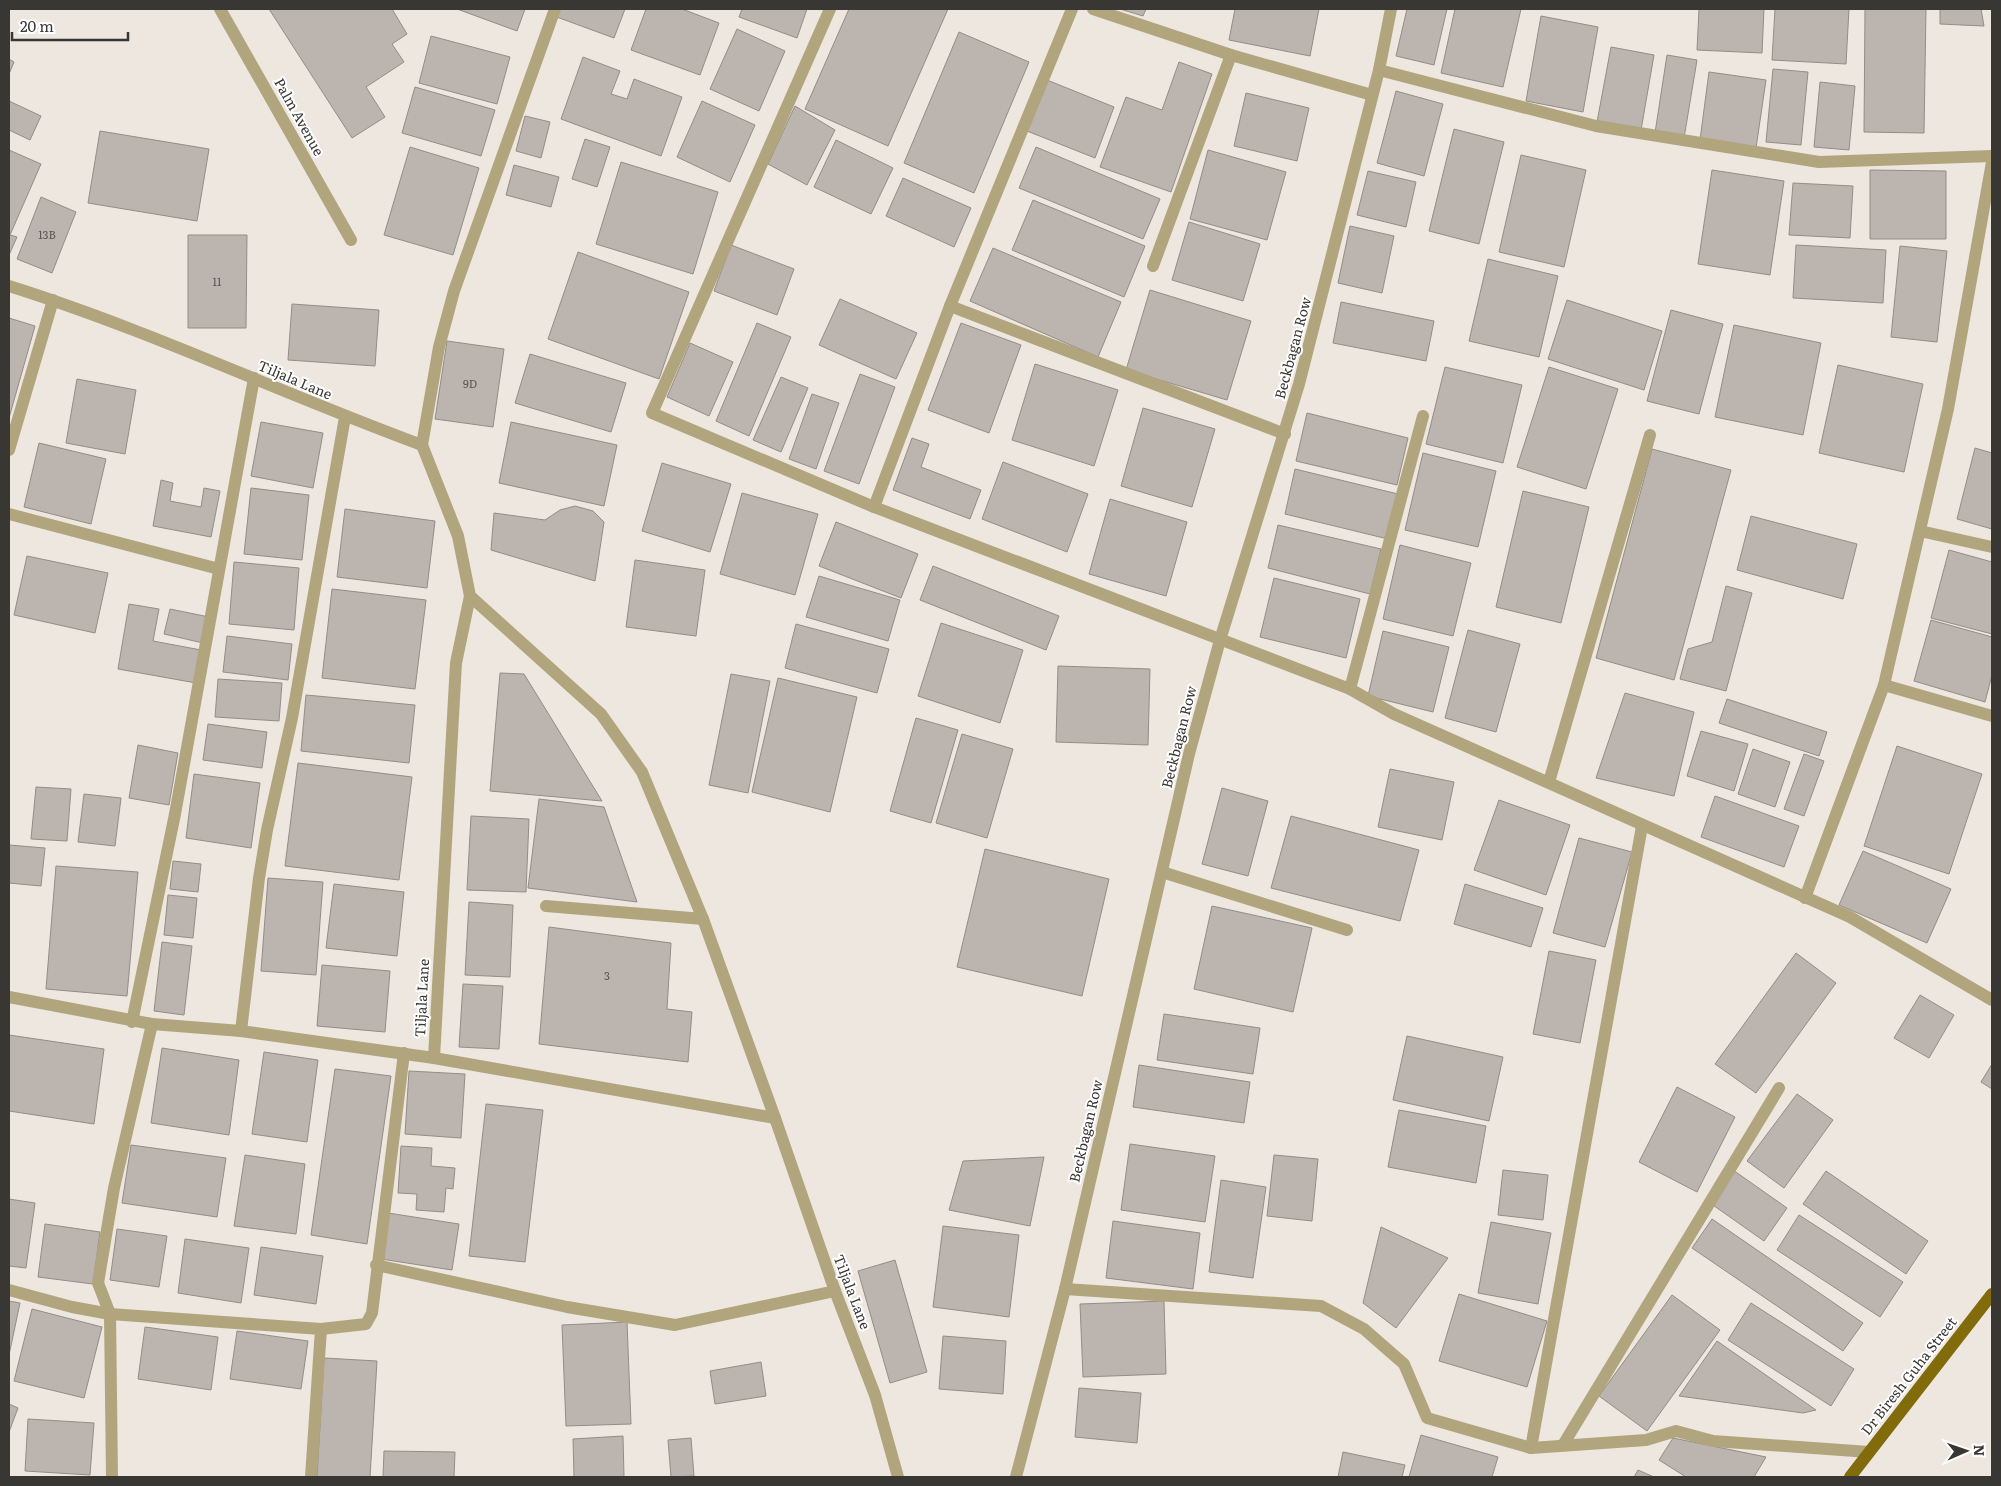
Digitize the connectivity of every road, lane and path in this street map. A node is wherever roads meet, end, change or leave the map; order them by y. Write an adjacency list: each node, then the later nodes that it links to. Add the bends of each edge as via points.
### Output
1 (220, 9): 12 (street, Palm Avenue)
2 (554, 9): 22 (street, via 454,291 439,347)
3 (830, 9): 24 (street, via 652,413)
4 (1072, 9): 16 (street)
5 (1093, 9): 7 (street)
6 (1391, 9): 8 (street, Beckbagan Row)
7 (1231, 55): 9 (street); 13 (street)
8 (1379, 70): 9 (street, Beckbagan Row); 10 (street, via 1596,126 1819,162)
9 (1372, 95): 20 (street, Beckbagan Row)
10 (1992, 156)
11 (1992, 162): 26 (street, via 1948,409)
12 (351, 240)
13 (1153, 266)
14 (9, 286): 15 (street, Tiljala Lane)
15 (53, 300): 17 (street, Tiljala Lane); 23 (street)
16 (950, 306): 20 (street); 24 (street)
17 (254, 378): 19 (street, Tiljala Lane); 28 (street)
18 (1422, 416): 32 (street)
19 (345, 417): 22 (street, Tiljala Lane); 45 (street, via 292,718 267,830)
20 (1285, 434): 30 (street, Beckbagan Row)
21 (1650, 435): 34 (street)
22 (422, 445): 29 (street, Tiljala Lane, via 458,536)
23 (9, 450)
24 (874, 507): 30 (street)
25 (9, 514): 28 (street)
26 (1920, 531): 27 (street); 31 (street)
27 (1992, 547)
28 (219, 569): 43 (street, via 175,814)
29 (470, 596): 39 (street, Tiljala Lane, via 606,721 642,772); 47 (street, Tiljala Lane, via 456,663)
30 (1220, 640): 32 (street); 36 (street, Beckbagan Row)
31 (1884, 685): 33 (street); 37 (street)
32 (1350, 689): 34 (street, via 1394,714)
33 (1992, 716)
34 (1549, 782): 35 (street)
35 (1642, 826): 37 (street); 58 (street)
36 (1162, 872): 40 (street); 51 (street, Beckbagan Row)
37 (1805, 898): 42 (street, via 1850,918)
38 (546, 906): 39 (street)
39 (703, 919): 49 (street, Tiljala Lane)
40 (1347, 930)
41 (9, 997): 43 (street)
42 (1992, 1000)
43 (132, 1022): 44 (street)
44 (152, 1024): 45 (street); 55 (street, via 114,1188 98,1283)
45 (241, 1031): 46 (street)
46 (404, 1053): 47 (street); 50 (street)
47 (434, 1058): 49 (street)
48 (1779, 1088): 57 (street)
49 (775, 1118): 53 (street, Tiljala Lane)
50 (376, 1265): 53 (street, via 567,1306 675,1325); 56 (street, via 372,1313 366,1324)
51 (1065, 1289): 58 (street, via 1321,1306 1364,1329 1404,1364 1427,1418); 63 (street, Beckbagan Row)
52 (9, 1290): 55 (street)
53 (834, 1291): 62 (street, Tiljala Lane, via 875,1395)
54 (1992, 1294): 59 (main road, Dr Biresh Guha Street)
55 (110, 1314): 56 (street); 60 (street)
56 (321, 1329): 61 (street)
57 (1563, 1445): 58 (street); 59 (street, via 1646,1440 1676,1431 1713,1441)
58 (1531, 1448)
59 (1869, 1452): 64 (main road, Dr Biresh Guha Street)
60 (112, 1477)
61 (311, 1477)
62 (898, 1477)
63 (1016, 1477)
64 (1850, 1477)

